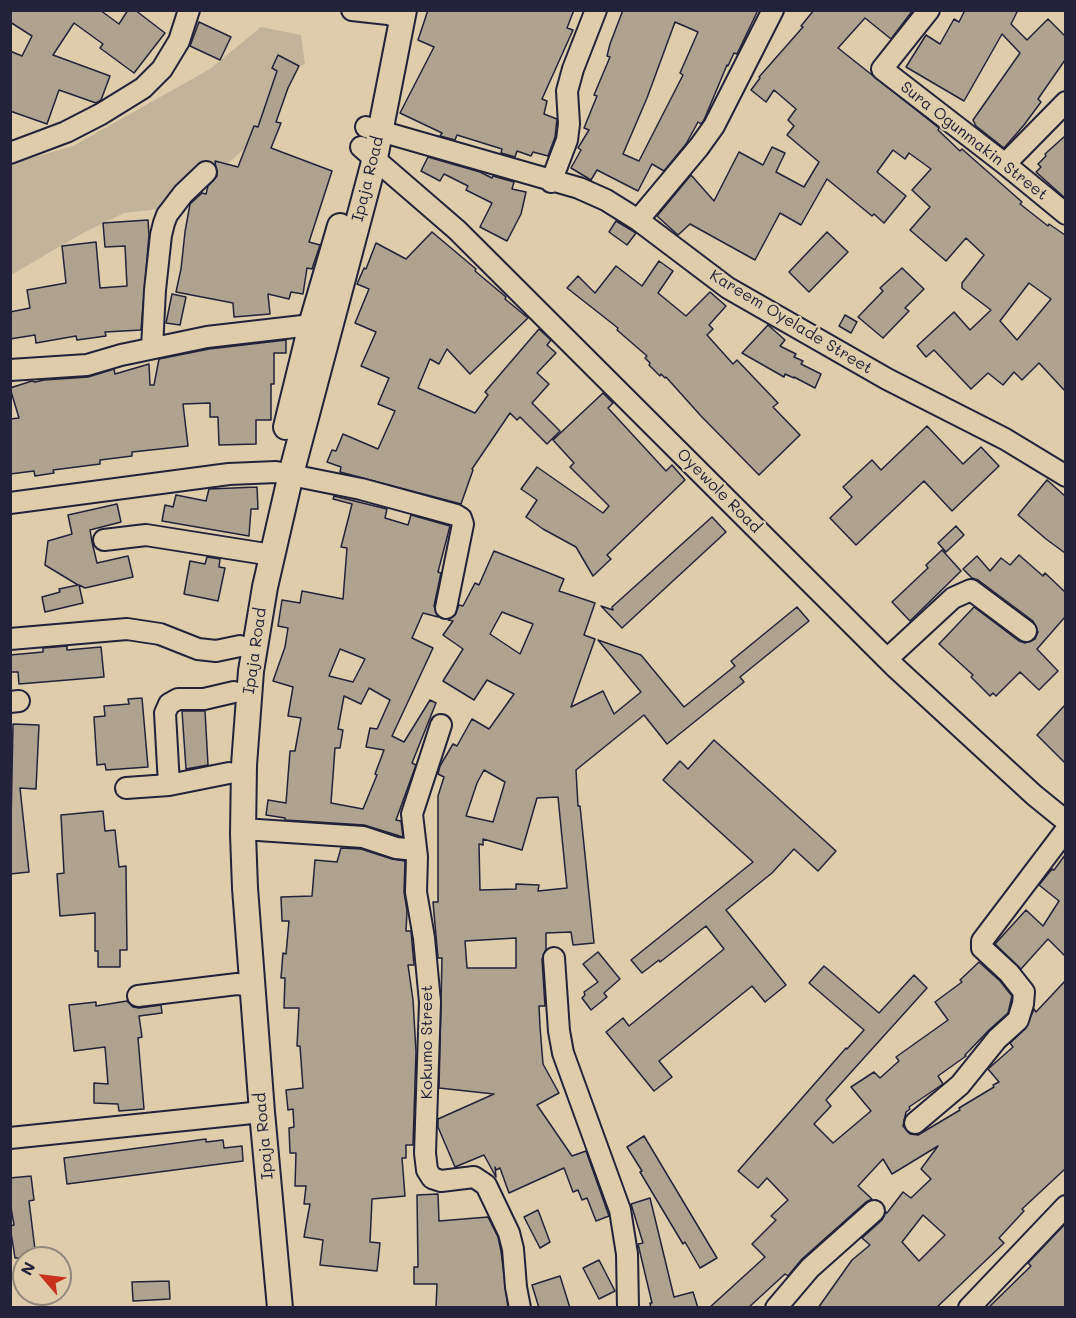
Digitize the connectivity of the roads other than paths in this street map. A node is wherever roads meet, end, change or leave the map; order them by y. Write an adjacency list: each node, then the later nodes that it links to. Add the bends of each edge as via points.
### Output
1 (189, 10): 9 (street, via 179,40 162,69 143,88 66,132)
2 (352, 10): 6 (street)
3 (596, 10): 12 (street, via 567,91 567,140)
4 (773, 10): 14 (street, via 714,126)
5 (929, 10): 10 (street, Sura Ogunmakin Street, via 882,69)
6 (396, 13): 8 (main road, Ipaja Road)
7 (1065, 102): 10 (street)
8 (371, 141): 12 (street, Kareem Oyelade Street); 15 (main road, Ipaja Road); 18 (main road, Ipaja Road); 27 (street, Oyewole Road)
9 (10, 153)
10 (1005, 164): 13 (street, Sura Ogunmakin Street)
11 (206, 172): 16 (street, via 183,194 164,223)
12 (551, 182): 14 (street, Kareem Oyelade Street, via 579,188)
13 (1065, 214)
14 (638, 220): 19 (street, Kareem Oyelade Street, via 728,288 887,379 1005,439)
15 (311, 325): 16 (street, via 207,337); 18 (main road, Ipaja Road)
16 (152, 348): 17 (street, via 87,365)
17 (10, 370)
18 (283, 473): 20 (street, via 229,474); 22 (main road, Ipaja Road); 23 (street, via 361,489 461,518)
19 (1065, 476)
20 (10, 503)
21 (104, 540): 22 (street, via 146,535)
22 (264, 553): 26 (main road, Ipaja Road); 30 (main road, Ipaja Road)
23 (446, 608)
24 (1026, 631): 27 (street, via 971,590 953,598)
25 (10, 639): 26 (street, via 127,629 160,634 198,649 216,651)
26 (240, 646): 28 (main road, Ipaja Road)
27 (887, 659): 34 (street, Oyewole Road)
28 (234, 692): 30 (main road, Ipaja Road); 32 (street, via 204,699 178,699 169,705 165,712)
29 (441, 725): 37 (street, Kokumo Street, via 412,814)
30 (238, 737): 31 (main road, Ipaja Road); 35 (main road, Ipaja Road)
31 (229, 773): 32 (street); 39 (main road, Ipaja Road, via 231,886)
32 (169, 784): 33 (street)
33 (126, 788)
34 (1065, 821)
35 (243, 830): 37 (street, via 363,837); 39 (main road, Ipaja Road)
36 (1065, 830): 42 (street, via 982,941 982,948 1024,992 1018,1020 997,1039 960,1085)
37 (416, 850): 48 (street, Kokumo Street, via 430,1002 427,1170 432,1178 441,1181 474,1177 486,1185 509,1233)
38 (554, 958): 49 (street, via 563,1053 622,1218)
39 (245, 985): 40 (street); 41 (main road, Ipaja Road)
40 (138, 996)
41 (254, 1113): 43 (street); 46 (main road, Ipaja Road); 47 (main road, Ipaja Road)
42 (915, 1123)
43 (10, 1138)
44 (1065, 1206): 51 (street)
45 (874, 1211): 50 (street, via 810,1268)
46 (266, 1308)
47 (280, 1308)
48 (520, 1308)
49 (628, 1308)
50 (776, 1308)
51 (969, 1308)

